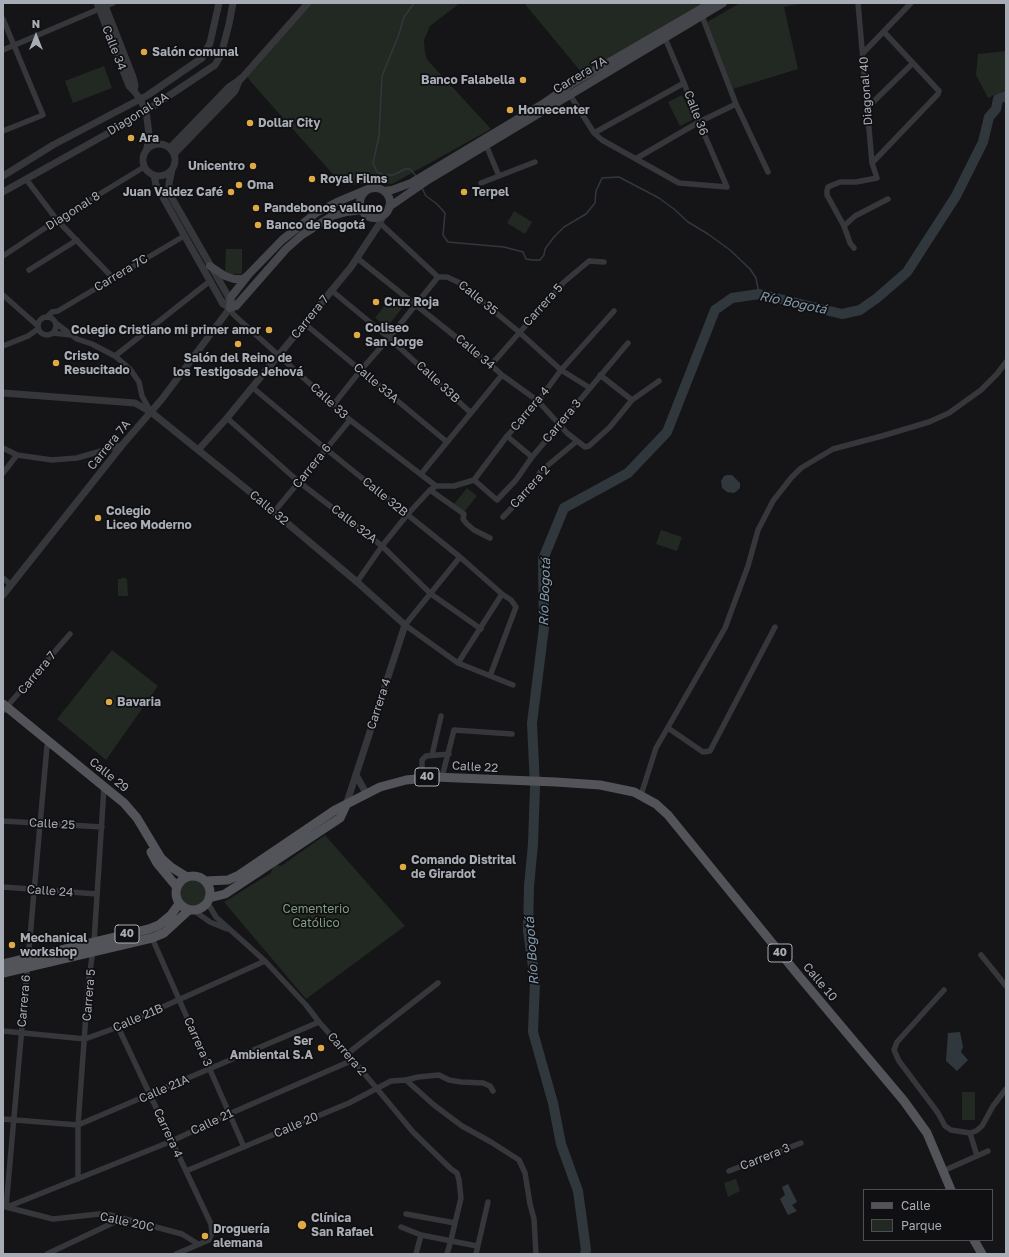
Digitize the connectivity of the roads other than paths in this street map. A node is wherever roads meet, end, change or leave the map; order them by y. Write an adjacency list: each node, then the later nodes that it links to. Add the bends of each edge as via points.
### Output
1 (113, 3): 9 (street)
2 (219, 3): 20 (street, Diagonal 8A, via 210,43 202,58)
3 (233, 3): 23 (street, Diagonal 8A, via 221,55 215,64)
4 (308, 3): 31 (street, via 240,79 235,91)
5 (711, 3): 41 (main road, Carrera 7A, via 573,83)
6 (723, 3): 10 (main road, Carrera 7A)
7 (858, 3): 16 (street, Diagonal 40)
8 (912, 3): 12 (street)
9 (101, 5): 14 (street); 20 (street, Calle 34, via 133,77 134,91)
10 (702, 16): 13 (main road, Carrera 7A); 21 (street)
11 (3, 19): 14 (street)
12 (884, 32): 16 (street); 17 (street)
13 (665, 38): 18 (street, Calle 36); 19 (main road, Carrera 7A)
14 (14, 46): 15 (street); 25 (street, via 43,115)
15 (3, 50)
16 (863, 53): 22 (street, Diagonal 40)
17 (913, 63): 22 (street); 34 (street, via 937,88 938,94)
18 (684, 83): 24 (street, Calle 36); 26 (street)
19 (570, 95): 26 (street); 29 (main road, Carrera 7A)
20 (140, 99): 23 (street, Calle 34); 39 (street, Diagonal 8A, via 52,145)
21 (736, 104): 24 (street); 37 (street)
22 (867, 108): 34 (street, Diagonal 40)
23 (146, 111): 27 (street, Calle 34); 42 (street, Diagonal 8A)
24 (699, 122): 32 (street); 32 (street, Calle 36, via 727,187 679,183)
25 (3, 131)
26 (594, 133): 32 (street, via 602,140)
27 (149, 134): 28 (street); 30 (street, Calle 34)
28 (157, 144): 30 (street); 31 (street, via 166,145)
29 (486, 145): 40 (street); 41 (main road, Carrera 7A)
30 (148, 148): 35 (street, via 143,157)
31 (172, 151): 36 (street, via 175,163)
32 (637, 158)
33 (536, 162): 40 (street)
34 (872, 163): 53 (street, Diagonal 40, via 877,178 840,182 828,187 827,196)
35 (144, 167): 38 (street); 52 (street, Diagonal 8)
36 (172, 170): 38 (street, via 162,176); 60 (street, Calle 33, via 169,193)
37 (768, 172)
38 (154, 175): 54 (street, Calle 33, via 156,185)
39 (3, 176)
40 (499, 176): 43 (street)
41 (426, 177): 44 (main road, Carrera 7A)
42 (26, 179): 47 (street, Diagonal 8A); 52 (street)
43 (481, 183)
44 (413, 185): 46 (main road, Carrera 7A); 49 (main road, Carrera 7A)
45 (368, 189): 46 (main road, via 378,188); 50 (main road, via 361,196); 62 (main road, Carrera 7A, via 316,213 282,240)
46 (384, 191): 49 (main road, via 390,200)
47 (3, 192)
48 (888, 199): 53 (street, via 855,216)
49 (389, 207): 51 (main road)
50 (362, 210): 51 (main road, via 372,217); 69 (main road, Carrera 7A, via 332,216 302,235 286,249 236,306)
51 (382, 219): 58 (street, Carrera 7); 63 (street, Calle 35)
52 (57, 220): 55 (street); 57 (street, Diagonal 8)
53 (844, 226): 56 (street)
54 (184, 236): 64 (street, Carrera 7C); 65 (street, Calle 33)
55 (77, 240): 61 (street); 64 (street)
56 (854, 248)
57 (3, 256)
58 (357, 258): 66 (street, Carrera 7); 68 (street, Calle 34)
59 (604, 262): 77 (street, Carrera 5, via 589,261 564,282)
60 (210, 266): 62 (main road, via 234,279 243,279); 69 (street, Calle 33, via 228,296)
61 (29, 270)
62 (252, 272): 69 (main road, Carrera 7A, via 232,297)
63 (438, 277): 68 (street); 77 (street, Calle 35, via 455,280)
64 (113, 278): 70 (street, Carrera 7C)
65 (210, 281): 69 (street, Calle 33, via 223,304); 86 (street)
66 (331, 290): 75 (street, Carrera 7); 82 (street, Calle 33B)
67 (3, 295): 72 (street)
68 (416, 304): 82 (street); 88 (street, Calle 34)
69 (230, 308): 85 (street, Calle 33, via 233,314); 100 (street, Carrera 7A)
70 (58, 311): 73 (street, Carrera 7C); 74 (street)
71 (614, 311): 90 (street, Carrera 4)
72 (28, 318): 73 (street); 76 (street)
73 (44, 318): 74 (street); 76 (street)
74 (55, 322): 78 (street, via 57,328); 80 (street)
75 (305, 324): 85 (street, Carrera 7); 89 (street, Calle 33A)
76 (38, 328): 79 (street); 81 (street)
77 (519, 332): 88 (street, Carrera 5); 90 (street, Calle 35)
78 (54, 333): 79 (street); 80 (street)
79 (46, 335): 81 (street)
80 (72, 335): 86 (street)
81 (28, 336): 84 (street)
82 (389, 338): 89 (street); 101 (street, Calle 33B)
83 (628, 343): 92 (street, Carrera 3)
84 (3, 346)
85 (279, 354): 94 (street, Carrera 7); 99 (street, Calle 33)
86 (115, 356): 100 (street, via 130,369 139,382 142,396)
87 (1006, 362): 141 (street, via 981,390 949,413 929,422 833,449 801,468 791,478 773,501 758,530 748,566 725,628)
88 (491, 365): 91 (street, Calle 34)
89 (360, 370): 99 (street); 107 (street, Calle 33A)
90 (561, 370): 95 (street, Calle 35); 98 (street, Carrera 4)
91 (502, 375): 98 (street, Calle 34); 101 (street)
92 (600, 375): 95 (street, Carrera 3); 97 (street)
93 (658, 381): 97 (street)
94 (252, 387): 102 (street, Carrera 7); 110 (street, Calle 32B)
95 (590, 388): 104 (street, Carrera 3)
96 (3, 393): 100 (street, Calle 32, via 136,403)
97 (632, 400): 106 (street, Calle 34, via 610,428 589,446 584,447)
98 (538, 401): 104 (street, Calle 34); 105 (street, Carrera 4)
99 (334, 404): 103 (street, Calle 33)
100 (151, 412): 108 (street, Carrera 7A); 111 (street, Calle 32)
101 (471, 413): 107 (street)
102 (227, 418): 111 (street, Carrera 7); 117 (street, Calle 32A)
103 (350, 420): 110 (street, Carrera 6); 115 (street, Calle 33)
104 (560, 423): 106 (street, Calle 34); 113 (street, Carrera 3)
105 (507, 436): 113 (street); 116 (street, Carrera 4)
106 (577, 441): 122 (street, Carrera 2, via 541,471 529,490)
107 (447, 442): 115 (street)
108 (123, 444): 112 (street, via 77,458 52,460); 128 (street, Carrera 7A)
109 (3, 448): 112 (street)
110 (326, 449): 117 (street, Carrera 6); 121 (street, Calle 32B)
111 (198, 450): 120 (street, Calle 32)
112 (17, 455): 114 (street)
113 (532, 457): 116 (street, Carrera 3, via 516,480 497,500)
114 (3, 473)
115 (421, 474): 118 (street, Calle 33)
116 (474, 480): 118 (street, via 454,486)
117 (299, 482): 120 (street, Carrera 6); 124 (street, Calle 32A)
118 (436, 486): 119 (street)
119 (430, 490): 121 (street); 123 (street, via 464,514 463,519 474,530)
120 (274, 512): 127 (street, Calle 32)
121 (408, 515): 124 (street); 125 (street, Calle 32B)
122 (503, 517)
123 (490, 538)
124 (382, 546): 127 (street); 129 (street, Calle 32A)
125 (460, 557): 129 (street, Carrera 4); 130 (street, Calle 32B)
126 (3, 578): 128 (street)
127 (357, 582): 132 (street, Calle 32)
128 (11, 585): 131 (street, Carrera 7A)
129 (431, 594): 132 (street, Carrera 4); 134 (street, Calle 32A)
130 (502, 594): 134 (street); 137 (street, Calle 32B, via 511,600 516,608)
131 (3, 595)
132 (405, 625): 136 (street, Calle 32); 147 (street, Carrera 4)
133 (775, 627): 141 (street, via 710,751 703,752)
134 (481, 628): 136 (street)
135 (70, 634): 139 (street, Carrera 7)
136 (458, 663): 137 (street, Calle 32)
137 (490, 676): 138 (street, Calle 32)
138 (512, 685)
139 (4, 708): 143 (main road, Calle 29); 150 (main road, Calle 29)
140 (441, 716): 145 (street)
141 (668, 728): 152 (street, via 656,748)
142 (512, 734): 144 (street, via 454,730)
143 (47, 746): 150 (main road, Calle 29); 155 (street, Carrera 6)
144 (449, 754): 145 (street); 148 (street)
145 (432, 755): 146 (street, via 422,760)
146 (422, 770)
147 (356, 775): 151 (street); 153 (street, Carrera 4)
148 (442, 777): 149 (main road, Calle 22 / 40); 151 (main road, Calle 22 / 40, via 420,777)
149 (558, 782): 152 (main road, Calle 10 / 40, via 600,785)
150 (104, 790): 156 (street, Carrera 5); 157 (main road, Calle 29, via 124,803 137,818 161,858); 160 (main road, Calle 29, via 132,820 157,863)
151 (366, 793): 153 (main road, Calle 22 / 40)
152 (641, 795): 203 (main road, Calle 10 / 40, via 668,815 904,1101 927,1133)
153 (346, 806): 158 (main road, Calle 22 / 40, via 335,810 239,875 228,880); 163 (main road, Calle 22 / 40, via 340,818 225,894)
154 (3, 821): 155 (street, Calle 25)
155 (40, 824): 156 (street, Calle 25); 161 (street, Carrera 6)
156 (102, 827): 162 (street, Carrera 5)
157 (187, 877): 158 (main road, 40); 160 (main road)
158 (205, 881): 163 (main road, via 210,889)
159 (3, 887): 161 (street, Calle 24)
160 (177, 887): 164 (main road)
161 (34, 890): 162 (street, Calle 24); 171 (street, Carrera 6)
162 (98, 894): 168 (street, Carrera 5)
163 (208, 900): 165 (main road, 40, via 201,908); 166 (street, Carrera 2, via 216,917)
164 (179, 904): 165 (main road); 168 (main road, 40, via 160,925)
165 (191, 910): 166 (street, Carrera 2); 167 (main road, 40, via 164,933)
166 (231, 931): 170 (street, Carrera 2)
167 (152, 938): 168 (main road, 40); 177 (street, Carrera 3)
168 (94, 947): 171 (main road, 40); 182 (street, Carrera 5, via 88,986)
169 (981, 955): 175 (street)
170 (265, 961): 177 (street, Calle 21B); 178 (street, Carrera 2)
171 (28, 963): 172 (main road, 40); 173 (main road, 40); 181 (street, Carrera 6)
172 (3, 964)
173 (3, 973)
174 (438, 983): 183 (street)
175 (1006, 986)
176 (944, 990): 195 (street, via 897,1042 894,1050 945,1126 951,1130)
177 (179, 1000): 179 (street, Calle 21B); 185 (street, Carrera 3)
178 (319, 1022): 183 (street, Carrera 2); 185 (street, Calle 21A)
179 (118, 1027): 182 (street, Calle 21B); 190 (street, Carrera 4)
180 (3, 1031): 181 (street, Calle 21B)
181 (21, 1033): 182 (street, Calle 21B); 193 (street, Carrera 6)
182 (85, 1039): 194 (street, Carrera 5)
183 (348, 1054): 184 (street, Carrera 2)
184 (353, 1060): 187 (street, Carrera 2); 191 (street, Calle 21)
185 (210, 1069): 190 (street, Calle 21A); 191 (street, Carrera 3)
186 (406, 1080): 187 (street, Calle 20, via 391,1082); 189 (street, Calle 20, via 439,1075 461,1082 484,1083); 222 (street, via 462,1126 519,1160 525,1173 534,1219)
187 (377, 1088): 198 (street, Calle 20, via 349,1103); 210 (street, Carrera 2, via 413,1132 457,1173 461,1198)
188 (1006, 1089): 195 (street, via 982,1126)
189 (493, 1091)
190 (150, 1095): 194 (street, Calle 21A); 196 (street, Carrera 4)
191 (229, 1114): 196 (street, Calle 21); 198 (street, Carrera 3)
192 (3, 1119): 193 (street, Calle 21A)
193 (14, 1120): 194 (street, Calle 21A); 207 (street, Carrera 6)
194 (78, 1125): 204 (street, Carrera 5)
195 (970, 1133): 200 (street)
196 (172, 1141): 201 (street, Carrera 4); 204 (street, Calle 21)
197 (801, 1143): 202 (street, Carrera 3)
198 (244, 1147): 201 (street, Calle 20)
199 (988, 1151): 200 (street)
200 (977, 1156): 203 (street)
201 (186, 1171): 215 (street, Carrera 4, via 211,1224 212,1233 209,1240)
202 (729, 1171)
203 (943, 1171): 205 (main road, Calle 10 / 40)
204 (78, 1179): 207 (street, Calle 21)
205 (951, 1189)
206 (488, 1202): 216 (street)
207 (5, 1208): 209 (street, Calle 20C, via 53,1219 99,1214)
208 (406, 1214): 210 (street)
209 (121, 1219): 215 (street, Calle 20C, via 182,1234); 217 (street)
210 (455, 1223): 213 (street)
211 (401, 1228): 212 (street)
212 (421, 1235): 213 (street); 219 (street)
213 (451, 1240): 216 (street); 220 (street)
214 (975, 1241): 223 (main road)
215 (198, 1244): 218 (street)
216 (477, 1246): 221 (street)
217 (47, 1254)
218 (176, 1254)
219 (416, 1254)
220 (447, 1254)
221 (476, 1254)
222 (536, 1254)
223 (982, 1254)

